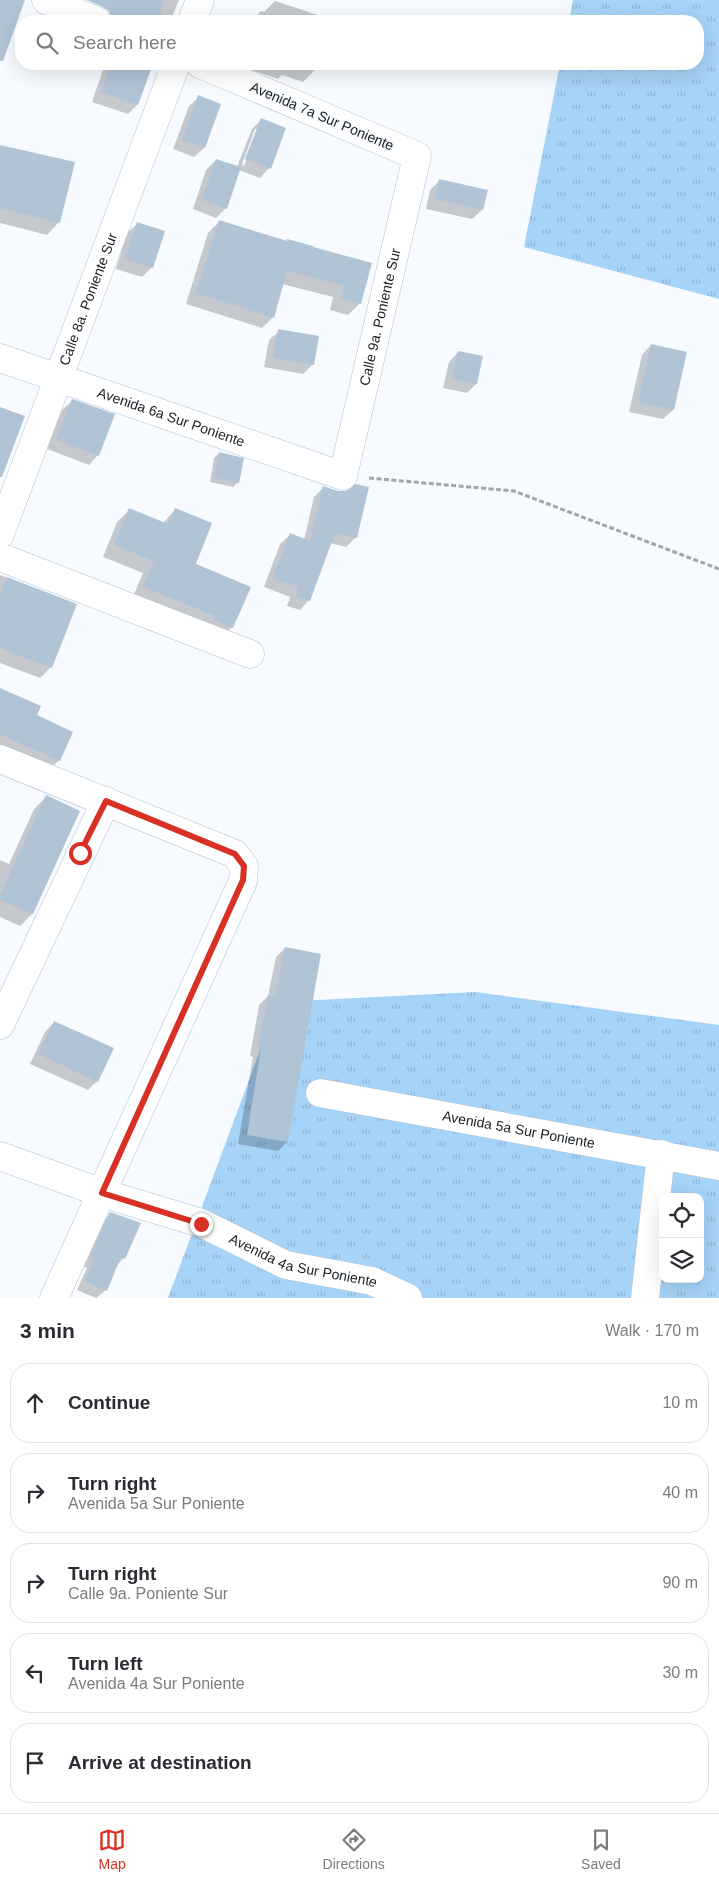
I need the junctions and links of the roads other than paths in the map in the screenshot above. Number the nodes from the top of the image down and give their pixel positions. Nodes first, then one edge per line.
1 (46, 0) edge
2 (200, 0) edge
3 (82, 15) edge
4 (194, 15) edge
5 (174, 70) edge
6 (214, 70) edge
7 (417, 156) joint
8 (0, 358) edge
9 (59, 377) junction
10 (343, 476) joint
11 (0, 534) edge
12 (0, 557) edge
13 (250, 654) dead end
14 (0, 759) edge
15 (106, 801) junction
16 (0, 1025) edge
17 (320, 1093) dead end
18 (661, 1154) junction
19 (0, 1156) edge
20 (719, 1166) edge
21 (102, 1193) junction
22 (54, 1298) edge
23 (408, 1298) edge
24 (645, 1298) edge

1 - 3 street
2 - 4 street
5 - 9 street, Calle 8a. Poniente Sur
6 - 7 street, Avenida 7a Sur Poniente
7 - 10 street, Calle 9a. Poniente Sur
8 - 9 street, Avenida 6a Sur Poniente
9 - 10 street, Avenida 6a Sur Poniente
9 - 11 street, Calle 8a. Poniente Sur
12 - 13 street
14 - 15 street
15 - 16 street
15 - 21 street
17 - 18 street, Avenida 5a Sur Poniente
18 - 20 street, Avenida 5a Sur Poniente
18 - 24 street
19 - 21 street, Avenida 4a Sur Poniente
21 - 22 street
21 - 23 street, Avenida 4a Sur Poniente

